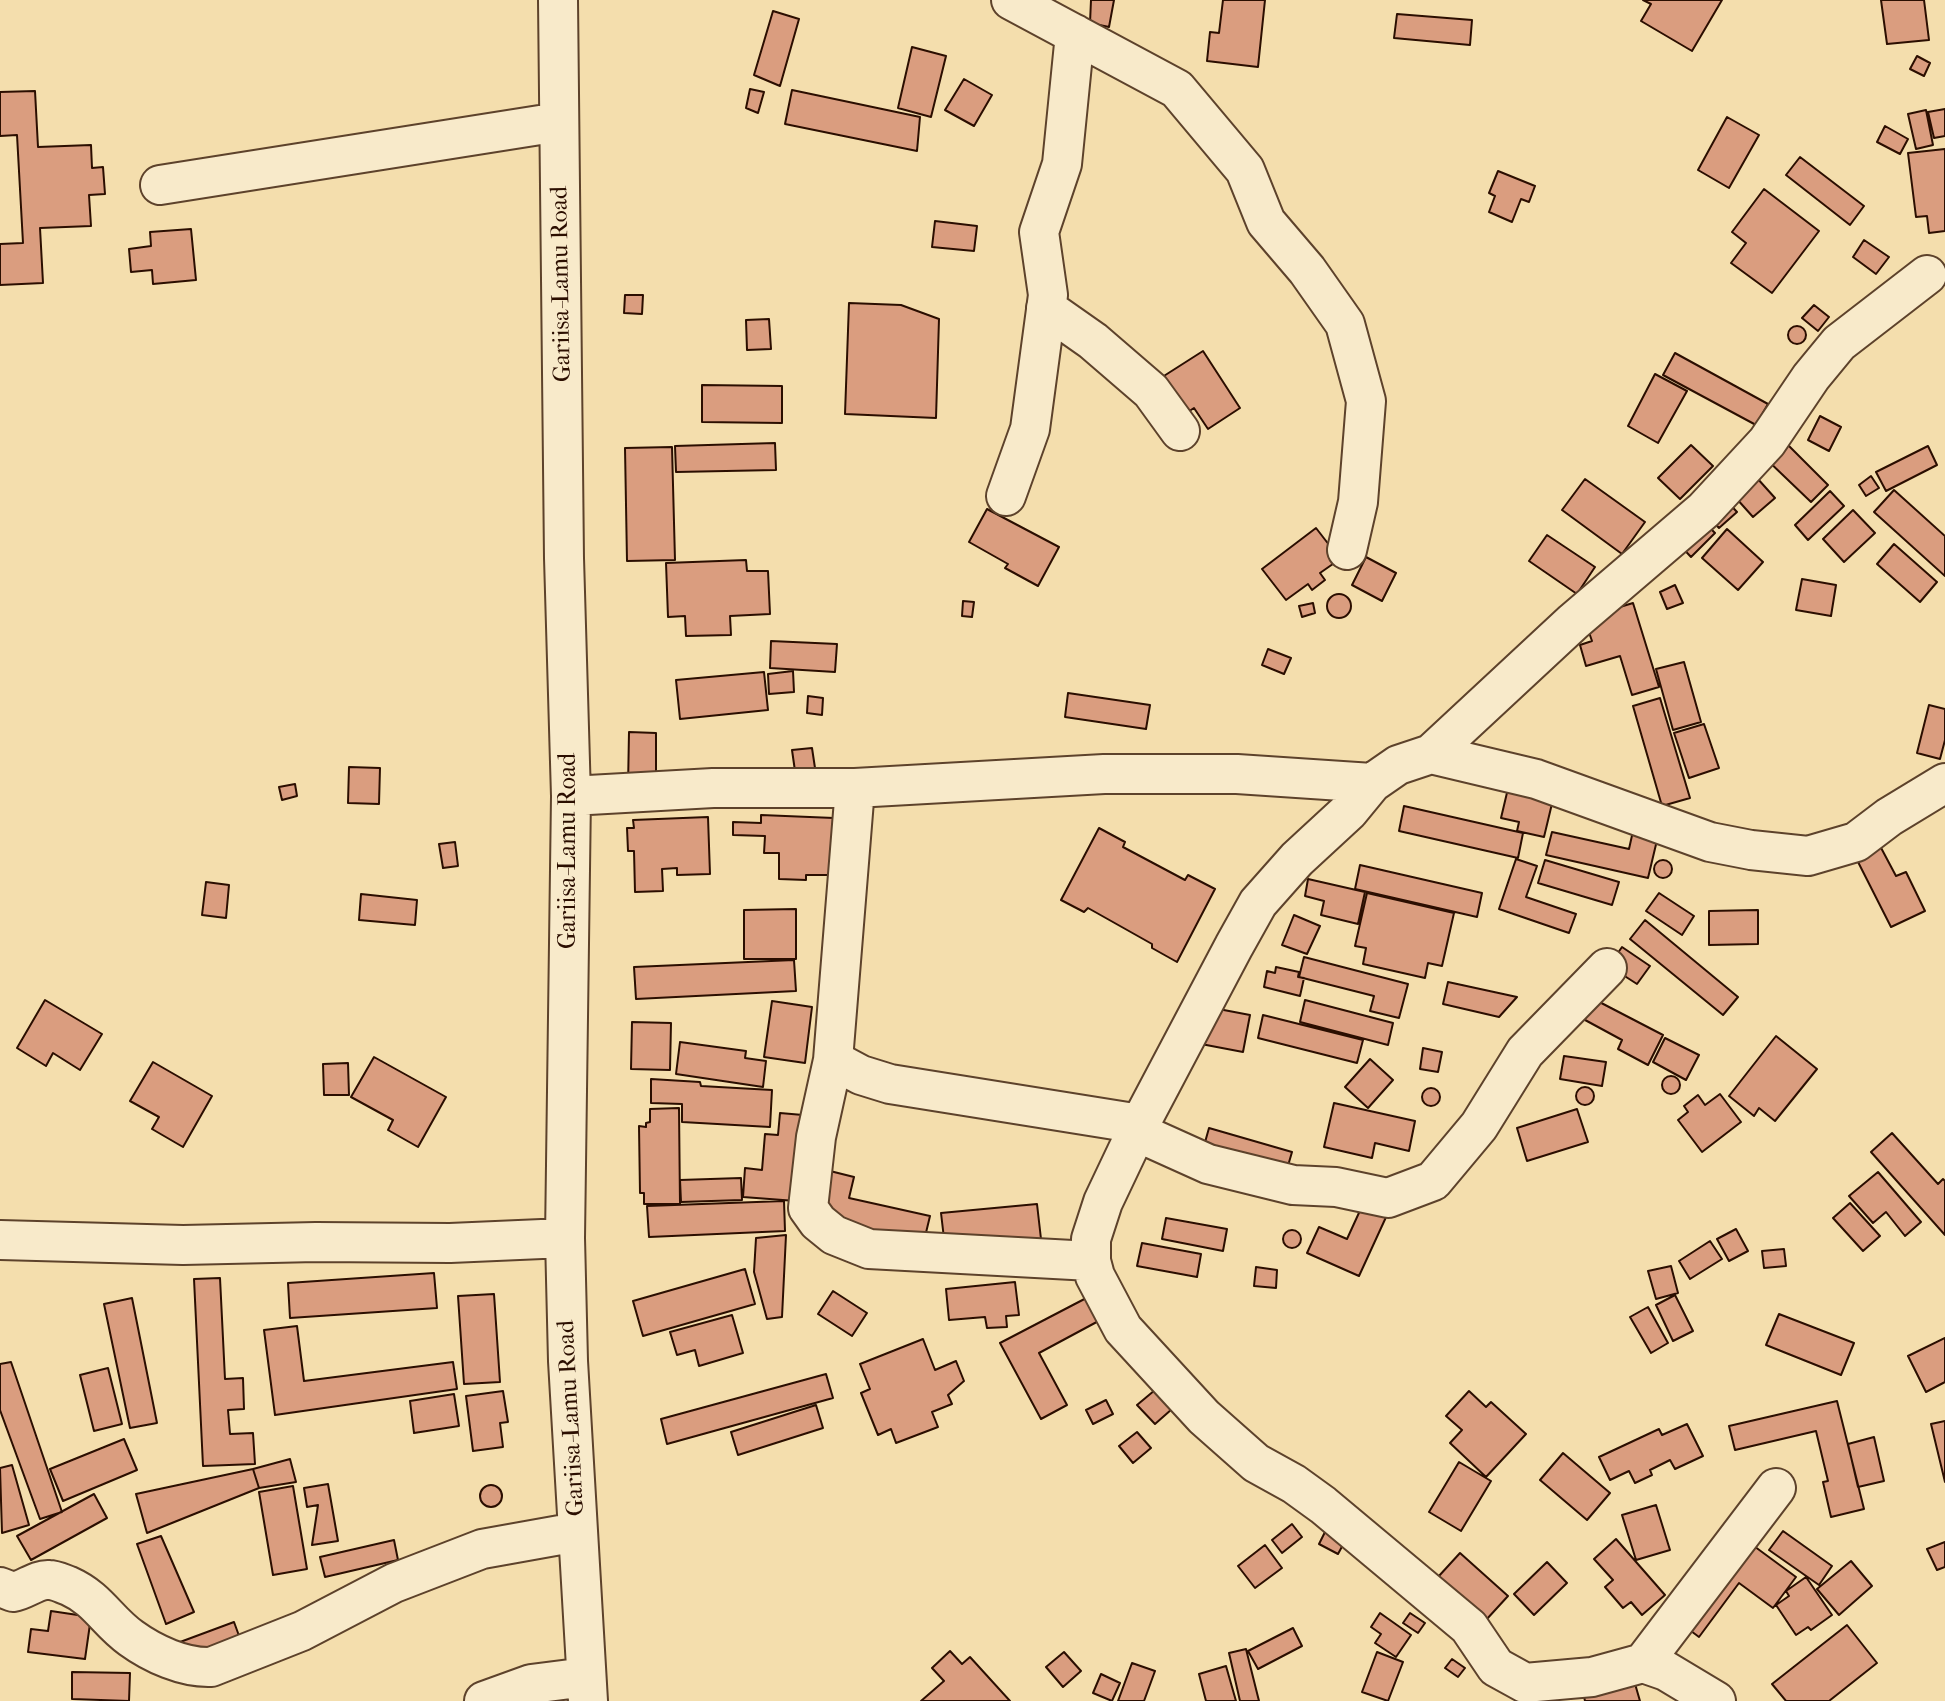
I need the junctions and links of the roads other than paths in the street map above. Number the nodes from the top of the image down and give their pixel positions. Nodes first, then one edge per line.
1 (558, 0) edge
2 (1012, 0) edge
3 (1075, 34) junction
4 (559, 122) junction
5 (160, 185) dead end
6 (1927, 275) dead end
7 (1046, 308) junction
8 (1180, 431) dead end
9 (1006, 496) dead end
10 (1348, 550) dead end
11 (1430, 754) junction
12 (1372, 783) junction
13 (1945, 783) edge
14 (855, 788) junction
15 (571, 796) junction
16 (1607, 968) dead end
17 (834, 1060) junction
18 (1138, 1128) junction
19 (565, 1238) junction
20 (0, 1240) edge
21 (1091, 1261) junction
22 (1776, 1488) dead end
23 (577, 1532) junction
24 (0, 1587) edge
25 (1643, 1663) junction
26 (587, 1689) edge
27 (1521, 1692) edge
28 (484, 1701) edge
29 (1716, 1701) edge

1 - 4 street, Gariisa-Lamu Road
2 - 3 street
3 - 7 street
3 - 10 street
4 - 5 street
4 - 15 street, Gariisa-Lamu Road
6 - 11 street
7 - 8 street
7 - 9 street
11 - 12 street
11 - 13 street
12 - 14 street
12 - 18 street
14 - 15 street
14 - 17 street
15 - 19 street, Gariisa-Lamu Road
16 - 18 street
17 - 18 street
17 - 21 street
18 - 21 street
19 - 20 street
19 - 23 street, Gariisa-Lamu Road
21 - 27 street
22 - 25 street
23 - 24 street
23 - 26 street, Gariisa-Lamu Road
25 - 27 street
25 - 29 street
26 - 28 street

